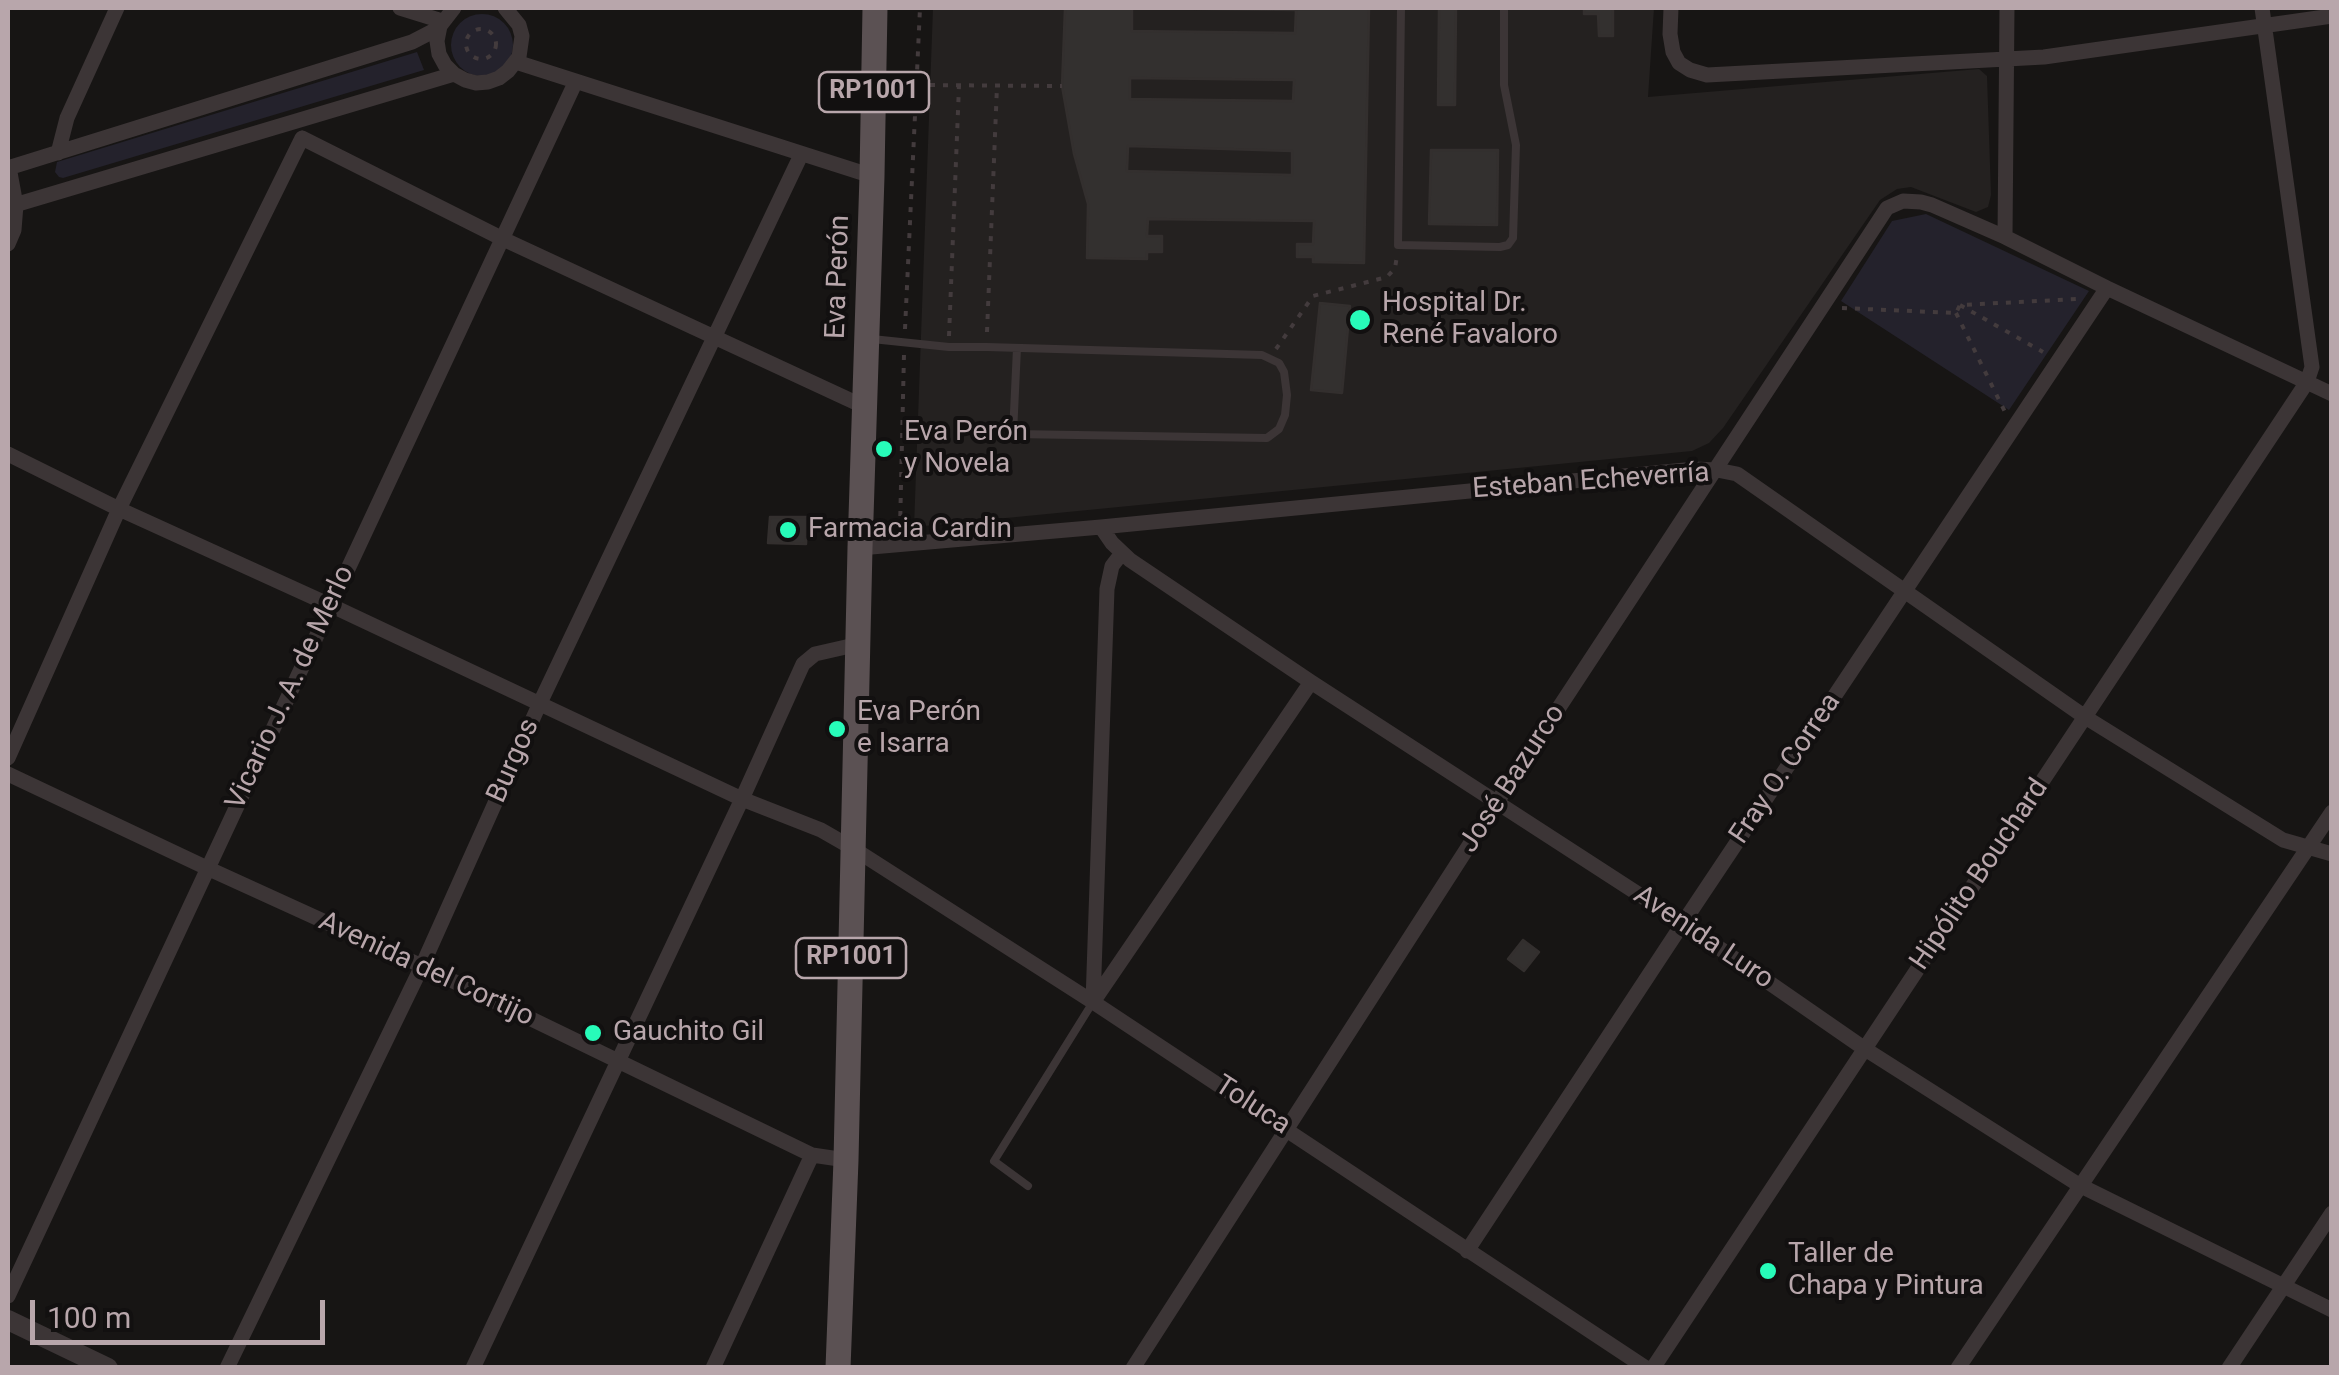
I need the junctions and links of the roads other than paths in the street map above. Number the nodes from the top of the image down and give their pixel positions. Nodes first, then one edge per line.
1 (118, 8) edge
2 (400, 8) edge
3 (454, 8) edge
4 (506, 8) edge
5 (875, 8) edge
6 (1401, 8) edge
7 (1504, 8) edge
8 (1672, 8) edge
9 (2007, 8) edge
10 (2262, 8) edge
11 (2332, 16) edge
12 (441, 25) junction
13 (2265, 26) junction
14 (2008, 59) junction
15 (516, 62) junction
16 (454, 74) junction
17 (576, 81) junction
18 (294, 122) junction
19 (302, 138) junction
20 (58, 153) junction
21 (801, 155) junction
22 (8, 167) edge
23 (872, 176) junction
24 (12, 206) edge
25 (2005, 237) junction
26 (503, 239) junction
27 (8, 244) edge
28 (2104, 293) junction
29 (714, 336) junction
30 (868, 339) junction
31 (1017, 348) junction
32 (2307, 382) junction
33 (2332, 394) edge
34 (865, 407) junction
35 (8, 454) edge
36 (1716, 470) junction
37 (119, 509) junction
38 (1101, 527) junction
39 (860, 548) junction
40 (1122, 553) junction
41 (1904, 592) junction
42 (330, 605) junction
43 (858, 644) junction
44 (1311, 682) junction
45 (539, 705) junction
46 (2085, 716) junction
47 (8, 758) edge
48 (8, 774) edge
49 (742, 799) junction
50 (1497, 802) junction
51 (2332, 812) edge
52 (2309, 848) junction
53 (854, 849) junction
54 (2332, 854) edge
55 (207, 868) junction
56 (1683, 923) junction
57 (422, 966) junction
58 (1093, 1002) junction
59 (1865, 1049) junction
60 (618, 1062) junction
61 (1286, 1128) junction
62 (812, 1155) junction
63 (846, 1160) junction
64 (2079, 1185) junction
65 (1028, 1186) dead end
66 (2332, 1213) edge
67 (1467, 1251) junction
68 (2283, 1287) junction
69 (8, 1296) edge
70 (2332, 1310) edge
71 (8, 1320) edge
72 (840, 1367) edge
73 (108, 1368) edge
74 (227, 1368) edge
75 (474, 1368) edge
76 (713, 1368) edge
77 (1133, 1368) edge
78 (1650, 1368) edge
79 (1958, 1368) edge
80 (2229, 1368) edge

1 - 20 street
2 - 12 street
3 - 12 street
4 - 15 street
5 - 23 main road, Eva Perón / RP1001
6 - 7 lane
8 - 14 street
9 - 14 street
10 - 13 street
11 - 13 street
12 - 16 street
12 - 20 street
13 - 14 street
13 - 32 street
14 - 25 street
15 - 16 street
15 - 17 street
16 - 18 street
17 - 21 street
17 - 26 street, Vicario J. A. de Merlo
18 - 19 street
18 - 24 street
19 - 26 street
19 - 37 street
20 - 22 street
21 - 23 street
21 - 29 street, Burgos
22 - 24 street
23 - 30 main road, Eva Perón / RP1001
24 - 27 street
25 - 28 street
25 - 36 street, José Bazurco
26 - 29 street
26 - 42 street, Vicario J. A. de Merlo
28 - 32 street
28 - 41 street, Fray O. Correa
29 - 34 street
29 - 45 street, Burgos
30 - 31 lane
30 - 34 main road, Eva Perón / RP1001
31 - 31 lane
32 - 33 street
32 - 46 street, Hipólito Bouchard
34 - 39 main road, Eva Perón / RP1001
35 - 37 street, Toluca
36 - 38 street, Esteban Echeverría
36 - 41 street, Esteban Echeverría
36 - 50 street, José Bazurco
37 - 42 street, Toluca
37 - 47 street
38 - 39 street, Esteban Echeverría
38 - 40 street, Avenida Luro
39 - 43 main road, RP1001
40 - 44 street, Avenida Luro
40 - 58 street
41 - 46 street, Esteban Echeverría
41 - 56 street, Fray O. Correa
42 - 45 street, Toluca
42 - 55 street, Vicario J. A. de Merlo
43 - 49 street
43 - 53 main road, RP1001
44 - 50 street, Avenida Luro
44 - 58 street
45 - 49 street, Toluca
45 - 57 street, Burgos
46 - 52 street, Esteban Echeverría
46 - 59 street, Hipólito Bouchard
48 - 55 street, Avenida del Cortijo
49 - 53 street, Toluca
49 - 60 street
50 - 56 street, Avenida Luro
50 - 61 street, José Bazurco
51 - 52 street
52 - 54 street, Esteban Echeverría
52 - 64 street
53 - 58 street, Toluca
53 - 63 main road, RP1001
55 - 57 street, Avenida del Cortijo
55 - 69 street, Vicario J. A. de Merlo
56 - 59 street, Avenida Luro
56 - 67 street, Fray O. Correa
57 - 60 street, Avenida del Cortijo
57 - 74 street, Burgos
58 - 61 street, Toluca
58 - 65 lane
59 - 64 street, Avenida Luro
59 - 78 street, Hipólito Bouchard
60 - 62 street, Avenida del Cortijo
60 - 75 street
61 - 67 street, Toluca
61 - 77 street, José Bazurco
62 - 63 street, Avenida del Cortijo
62 - 76 street
63 - 72 main road, RP1001
64 - 68 street, Avenida Luro
64 - 79 street
66 - 68 street
67 - 78 street, Toluca
68 - 70 street, Avenida Luro
68 - 80 street
71 - 73 street

